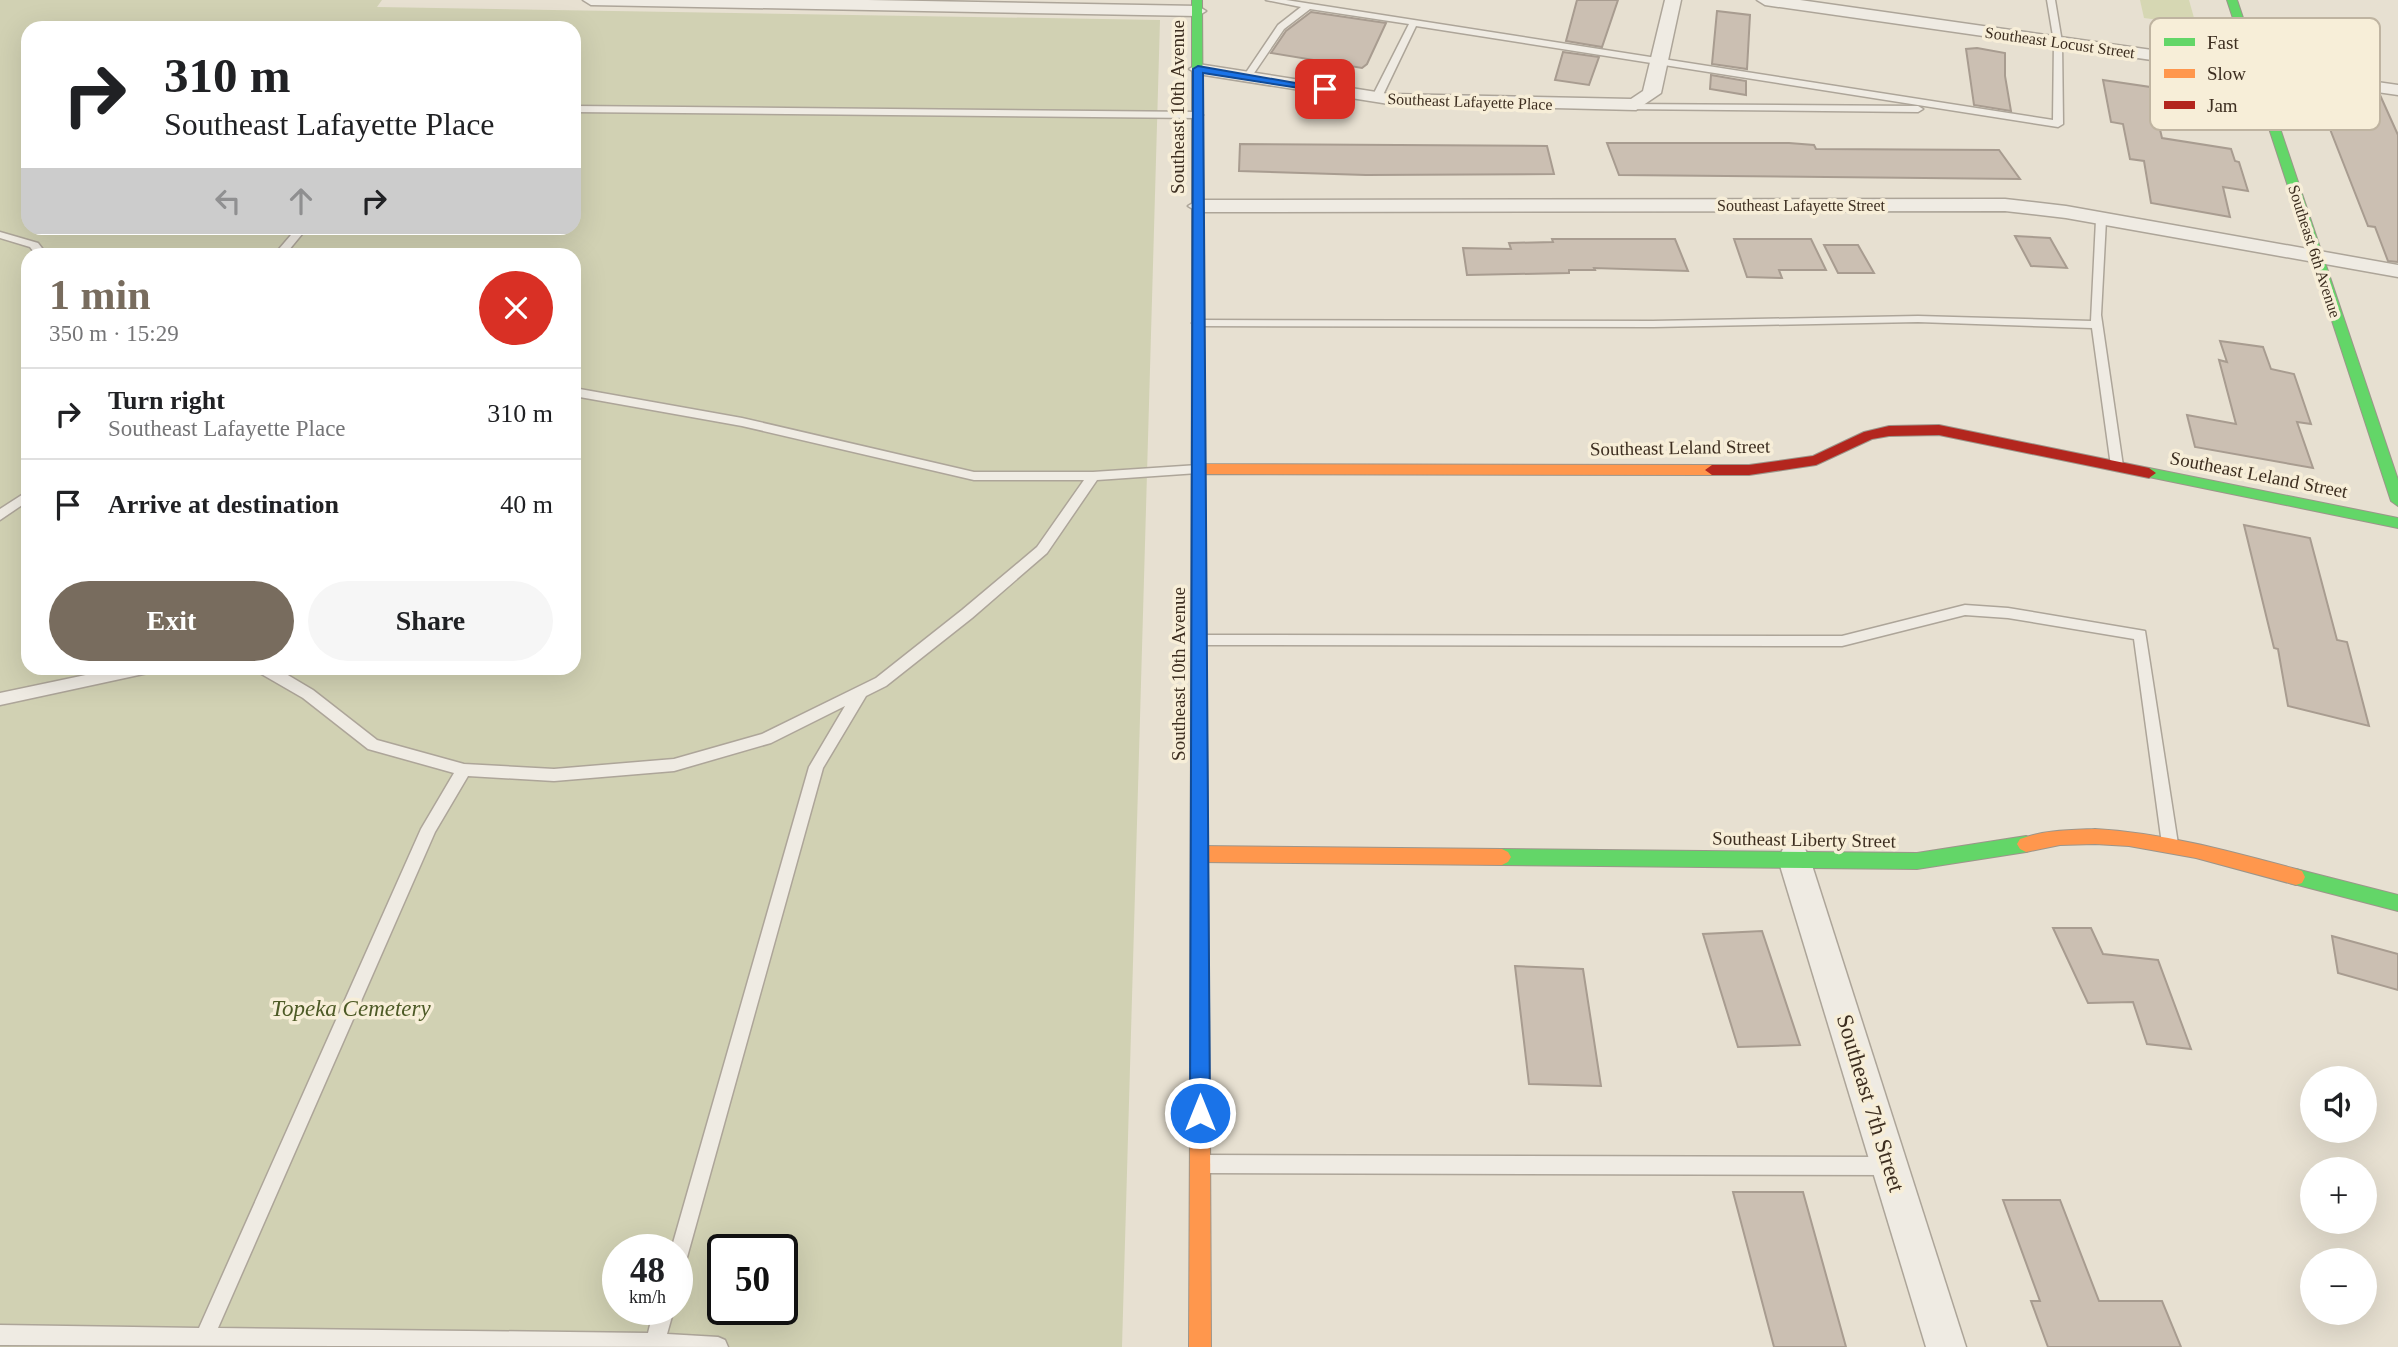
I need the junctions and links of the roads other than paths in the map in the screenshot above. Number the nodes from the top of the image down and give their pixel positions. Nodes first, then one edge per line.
1 (591, 0) edge
2 (1270, 0) edge
3 (1673, 0) edge
4 (1765, 0) edge
5 (2051, 0) edge
6 (2232, 0) edge
7 (1036, 4) edge
8 (1198, 5) edge
9 (1308, 6) junction
10 (2238, 18) edge
11 (1414, 23) junction
12 (2058, 42) junction
13 (2150, 55) edge
14 (1660, 61) junction
15 (1198, 69) junction
16 (1247, 76) junction
17 (2380, 87) edge
18 (2398, 90) edge
19 (1377, 97) junction
20 (1618, 106) junction
21 (581, 108) edge
22 (1969, 109) junction
23 (1198, 115) junction
24 (2275, 130) edge
25 (1198, 206) junction
26 (2101, 220) junction
27 (0, 235) edge
28 (36, 248) edge
29 (2318, 258) junction
30 (2398, 271) edge
31 (1198, 323) junction
32 (2097, 326) junction
33 (581, 393) edge
34 (2118, 466) junction
35 (1198, 469) junction
36 (1093, 476) junction
37 (21, 500) edge
38 (2398, 501) edge
39 (0, 515) edge
40 (2398, 523) edge
41 (1200, 640) junction
42 (115, 675) edge
43 (275, 675) edge
44 (862, 691) junction
45 (0, 699) edge
46 (464, 770) junction
47 (2171, 844) junction
48 (1200, 854) junction
49 (1794, 859) junction
50 (2398, 903) edge
51 (1200, 1164) junction
52 (1890, 1166) junction
53 (685, 1234) edge
54 (660, 1325) edge
55 (0, 1335) edge
56 (204, 1338) junction
57 (654, 1345) edge
58 (718, 1347) edge
59 (1200, 1347) edge
60 (1946, 1347) edge

1 - 7 street
2 - 9 lane
3 - 14 street
4 - 12 street, Southeast Locust Street
5 - 12 lane
6 - 10 main road, Southeast 6th Avenue
7 - 8 street
8 - 15 main road, Southeast 10th Avenue
9 - 11 lane
9 - 16 lane
11 - 14 lane
11 - 19 lane
12 - 13 street, Southeast Locust Street
12 - 22 lane
14 - 20 street
14 - 22 lane
15 - 16 street, Southeast Lafayette Place
15 - 23 main road, Southeast 10th Avenue
16 - 19 street, Southeast Lafayette Place
17 - 18 street, Southeast Locust Street
19 - 20 street, Southeast Lafayette Place
20 - 22 lane
21 - 23 lane
23 - 25 main road, Southeast 10th Avenue
24 - 29 main road, Southeast 6th Avenue
25 - 26 street, Southeast Lafayette Street
25 - 31 main road, Southeast 10th Avenue
26 - 29 street, Southeast Lafayette Street
26 - 32 lane
27 - 28 lane
29 - 30 street, Southeast Lafayette Street
29 - 38 main road, Southeast 6th Avenue
31 - 32 lane
31 - 35 main road, Southeast 10th Avenue
32 - 34 lane
33 - 36 lane
34 - 35 main road, Southeast Leland Street
34 - 40 main road, Southeast Leland Street
35 - 36 lane
35 - 41 main road, Southeast 10th Avenue
36 - 44 lane
37 - 39 lane
41 - 47 lane
41 - 48 main road, Southeast 10th Avenue
42 - 45 lane
43 - 46 lane
44 - 46 lane
44 - 53 lane
46 - 56 lane
47 - 49 main road, Southeast Liberty Street
47 - 50 main road, Southeast Liberty Street
48 - 49 main road, Southeast Liberty Street
48 - 51 main road, Southeast 10th Avenue
49 - 52 street, Southeast 7th Street
51 - 52 lane
51 - 59 main road, Southeast 10th Avenue
52 - 60 street, Southeast 7th Street
54 - 57 lane
55 - 56 lane
56 - 57 lane
57 - 58 lane

